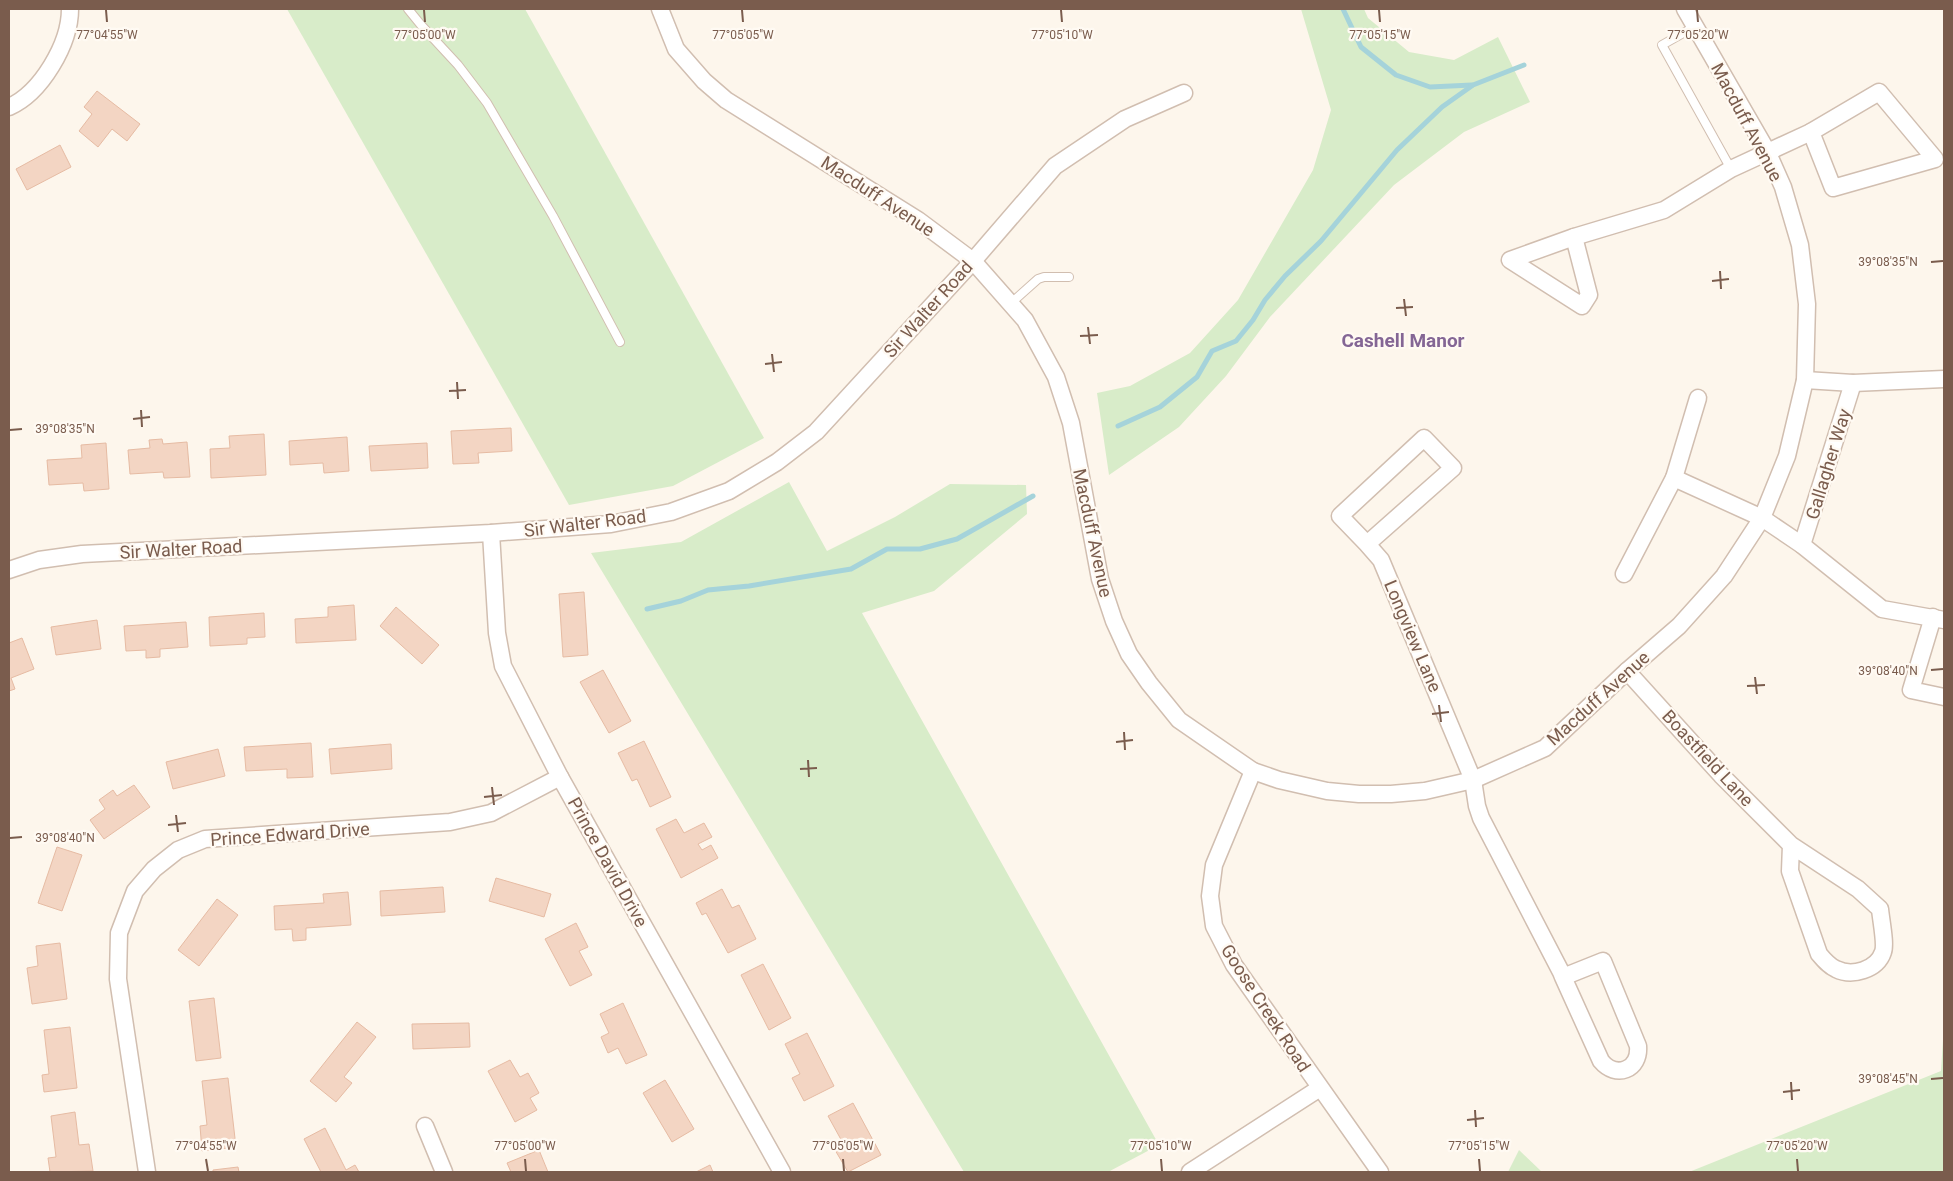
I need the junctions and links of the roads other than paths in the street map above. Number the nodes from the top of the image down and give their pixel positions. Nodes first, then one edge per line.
1 (70, 9) edge
2 (408, 9) edge
3 (660, 9) edge
4 (1685, 9) edge
5 (1694, 26) junction
6 (1184, 93) dead end
7 (9, 106) edge
8 (1811, 132) junction
9 (1767, 152) junction
10 (1731, 169) junction
11 (1574, 237) junction
12 (973, 261) junction
13 (1068, 277) dead end
14 (1010, 304) junction
15 (620, 342) dead end
16 (1944, 379) edge
17 (1805, 380) junction
18 (1853, 382) junction
19 (1698, 398) dead end
20 (1674, 478) junction
21 (1762, 518) junction
22 (491, 533) junction
23 (1366, 544) junction
24 (1802, 545) junction
25 (9, 570) edge
26 (1624, 574) dead end
27 (1939, 618) edge
28 (1627, 671) junction
29 (1944, 697) edge
30 (1253, 771) junction
31 (560, 778) junction
32 (1473, 780) junction
33 (1791, 844) junction
34 (1563, 978) junction
35 (1320, 1088) junction
36 (425, 1126) dead end
37 (147, 1172) edge
38 (444, 1172) edge
39 (782, 1172) edge
40 (1190, 1172) edge
41 (1380, 1172) edge

1 - 7 street
2 - 15 lane
3 - 12 street, Macduff Avenue
4 - 5 street, Macduff Avenue
5 - 9 street, Macduff Avenue
5 - 10 lane
6 - 12 street, Sir Walter Road
8 - 8 street
8 - 9 street
9 - 10 street
9 - 17 street, Macduff Avenue
10 - 11 street
11 - 11 street
12 - 14 street, Macduff Avenue
12 - 22 street, Sir Walter Road
13 - 14 lane
14 - 30 street, Macduff Avenue
16 - 18 street, Gallagher Way
17 - 18 street, Gallagher Way
17 - 21 street, Macduff Avenue
18 - 24 street, Gallagher Way
19 - 20 street
20 - 21 street, Gallagher Way
20 - 26 street
21 - 24 street, Gallagher Way
21 - 28 street, Macduff Avenue
22 - 25 street, Sir Walter Road
22 - 31 street, Prince David Drive
23 - 23 street, Longview Lane
23 - 32 street, Longview Lane
24 - 27 street, Gallagher Way
27 - 29 street, Gallagher Way
28 - 32 street, Macduff Avenue
28 - 33 street, Boastfield Lane
30 - 32 street, Macduff Avenue
30 - 35 street, Goose Creek Road
31 - 37 street, Prince Edward Drive
31 - 39 street, Prince David Drive
32 - 34 street, Longview Lane
33 - 33 street, Boastfield Lane
34 - 34 street, Longview Lane
35 - 40 street
35 - 41 street, Goose Creek Road
36 - 38 street

